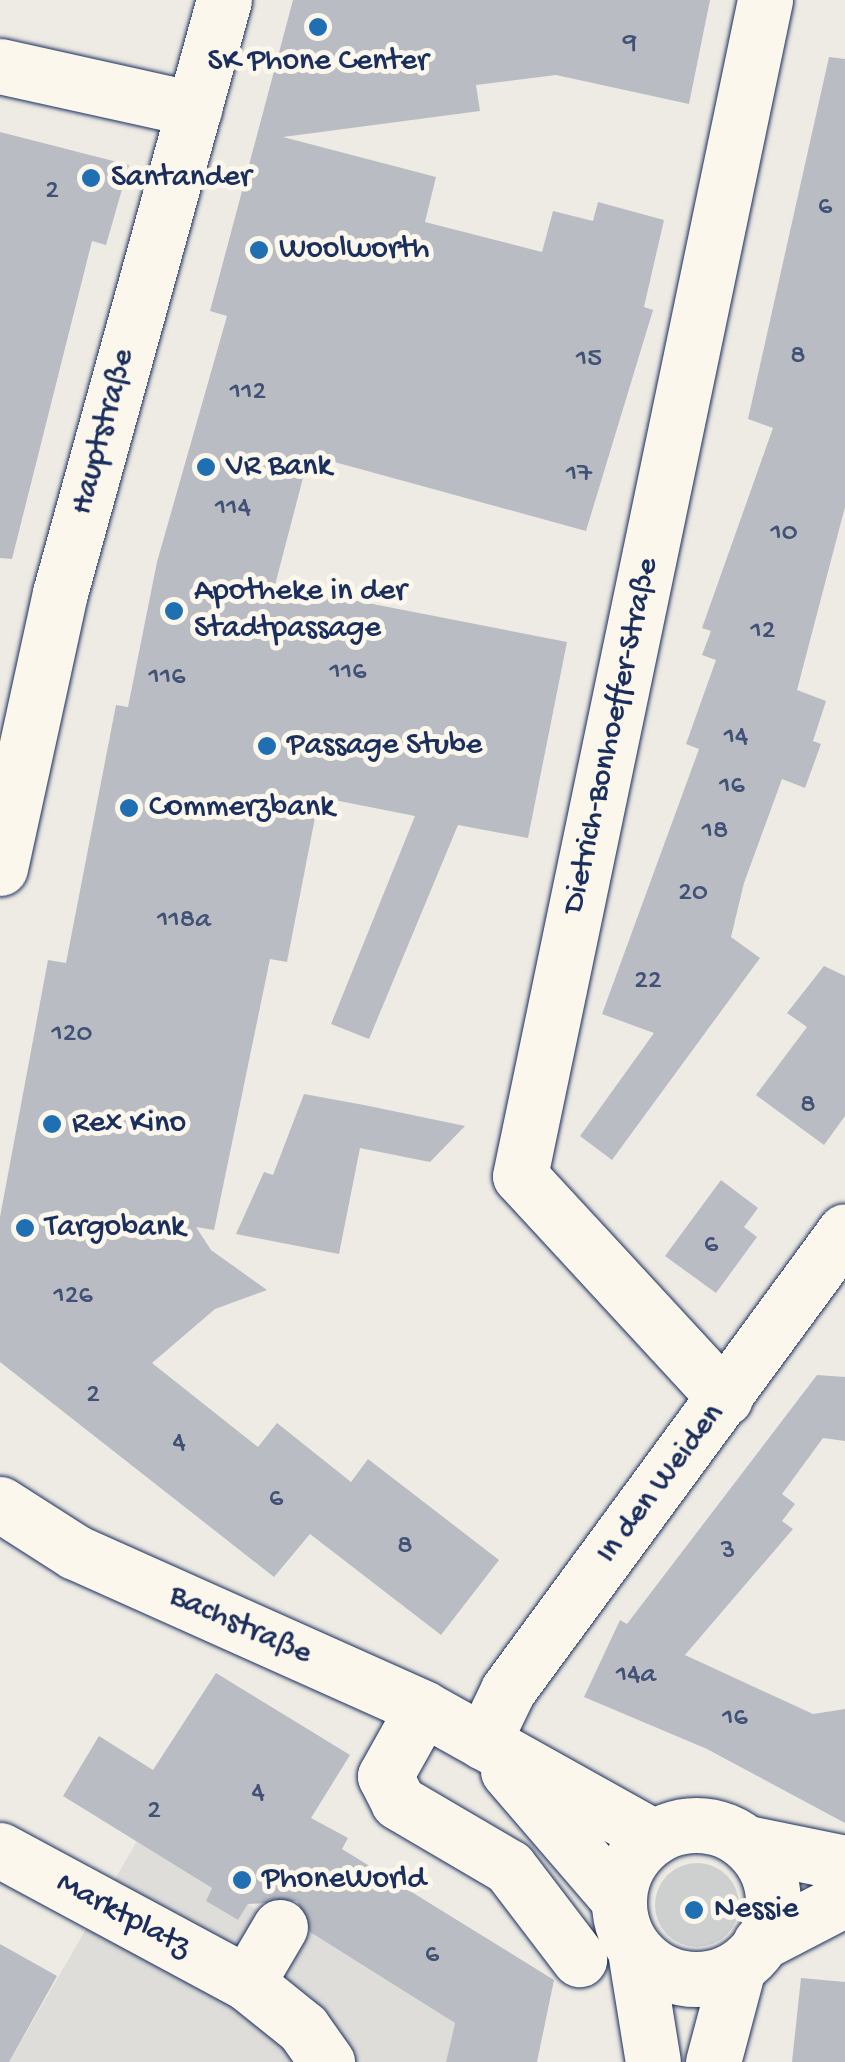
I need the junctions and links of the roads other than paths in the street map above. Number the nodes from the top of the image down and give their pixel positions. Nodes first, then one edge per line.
1 (224, 0) edge
2 (765, 0) edge
3 (0, 66) edge
4 (194, 109) junction
5 (0, 868) edge
6 (838, 1253) edge
7 (725, 1398) junction
8 (0, 1504) edge
9 (422, 1708) junction
10 (484, 1742) junction
11 (654, 1837) junction
12 (747, 1843) junction
13 (0, 1850) edge
14 (845, 1863) edge
15 (618, 1899) junction
16 (845, 1899) edge
17 (280, 1927) dead end
18 (635, 1951) junction
19 (749, 1956) junction
20 (579, 1959) dead end
21 (247, 1983) junction
22 (326, 2062) edge
23 (654, 2062) edge
24 (713, 2062) edge

1 - 4 street, Hauptstraße
2 - 7 street, Dietrich-Bonhoeffer-Straße
3 - 4 street
4 - 5 street, Hauptstraße
6 - 7 street, In den Weiden
7 - 10 street, In den Weiden
8 - 9 street, Bachstraße
9 - 10 street, Bachstraße
9 - 20 street
10 - 11 street, Bachstraße
10 - 15 street, Bachstraße
11 - 12 street
11 - 15 street
12 - 14 street
12 - 19 street
13 - 21 street, Marktplatz
15 - 18 street
16 - 19 street
17 - 21 street
18 - 19 street
18 - 23 street
19 - 24 street
21 - 22 street, Marktplatz

